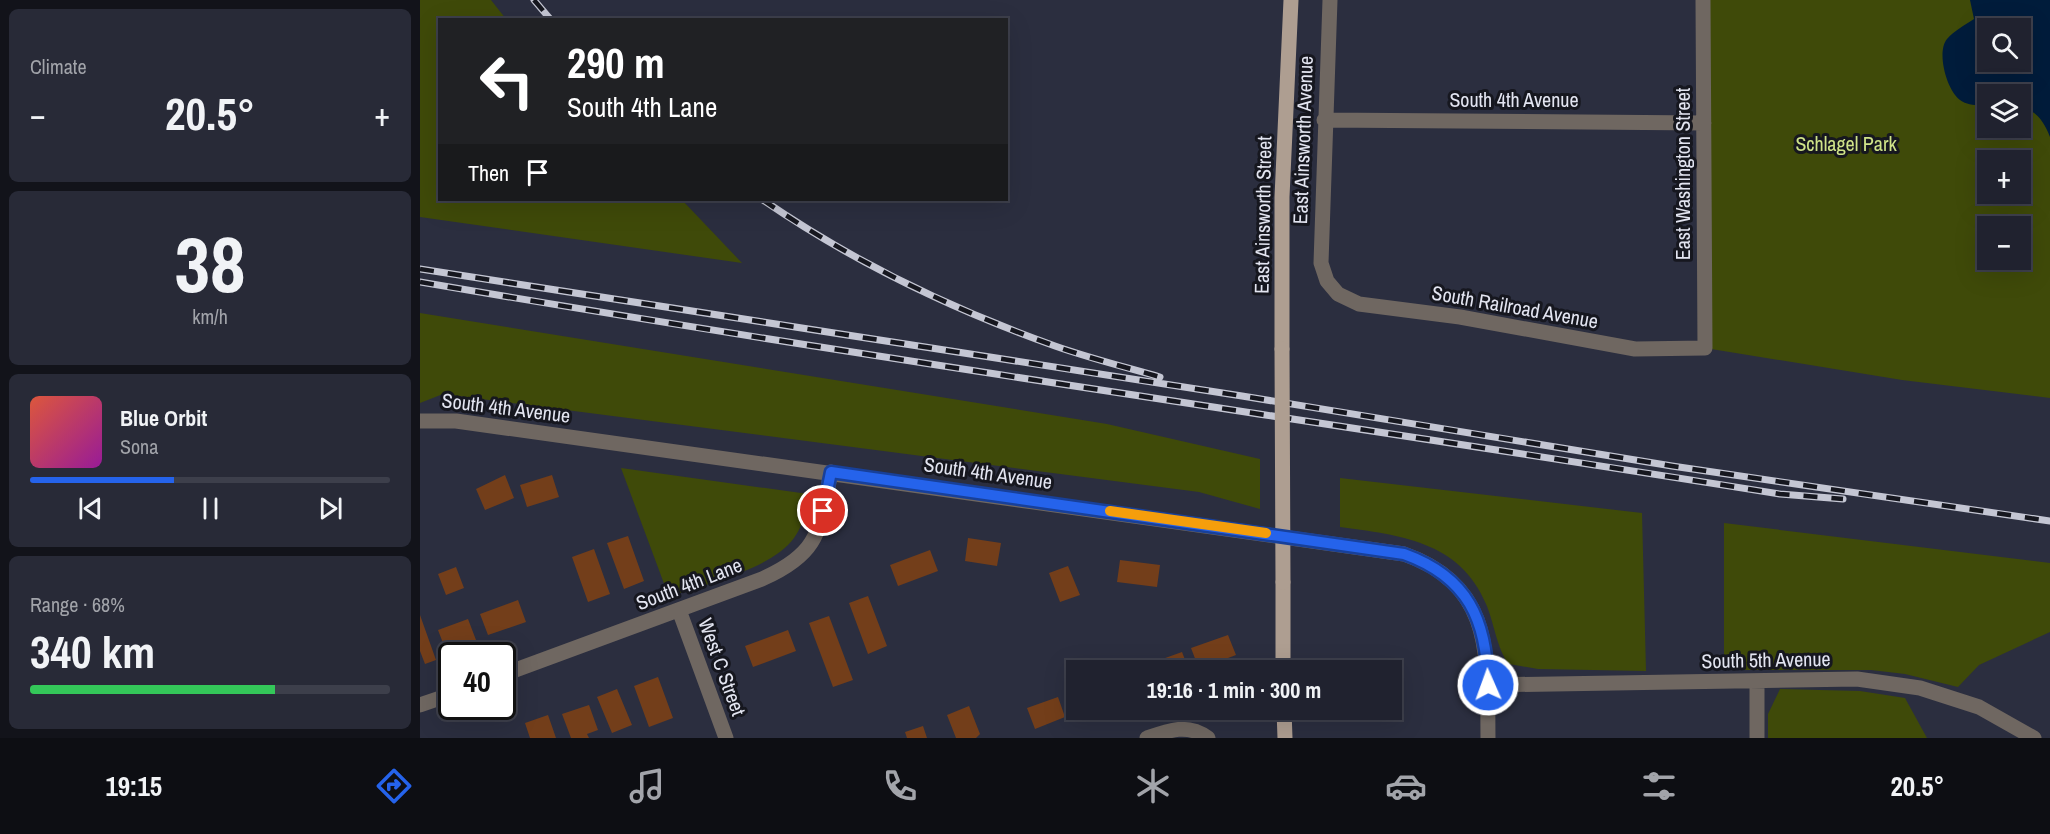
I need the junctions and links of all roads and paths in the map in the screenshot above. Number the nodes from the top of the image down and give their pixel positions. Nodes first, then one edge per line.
1 (1292, 0) edge
2 (1329, 0) edge
3 (1703, 0) edge
4 (1324, 120) junction
5 (1704, 123) junction
6 (1327, 281) joint
7 (1705, 348) joint
8 (420, 421) edge
9 (831, 472) junction
10 (679, 610) junction
11 (1283, 660) edge
12 (516, 670) edge
13 (1757, 681) junction
14 (1488, 685) junction
15 (438, 699) edge
16 (420, 705) edge
17 (1284, 720) edge
18 (1203, 734) edge
19 (726, 738) edge
20 (1147, 738) edge
21 (1285, 738) edge
22 (1488, 738) edge
23 (1757, 738) edge
24 (2034, 738) edge

1 - 11 main road, East Ainsworth Street, bridge
2 - 4 street, East Ainsworth Avenue
3 - 5 street, East Washington Street
4 - 5 street, South 4th Avenue
4 - 6 street, East Ainsworth Avenue
5 - 7 street, East Washington Street
6 - 7 street, South Railroad Avenue
8 - 9 street, South 4th Avenue
9 - 10 street, South 4th Lane
9 - 14 street, South 4th Avenue
10 - 12 street, South 4th Lane
10 - 19 street, West C Street
13 - 14 street, South 5th Avenue
13 - 23 street
13 - 24 street, South 5th Avenue
14 - 22 street, South 4th Avenue
15 - 16 street
17 - 21 main road
18 - 20 street

